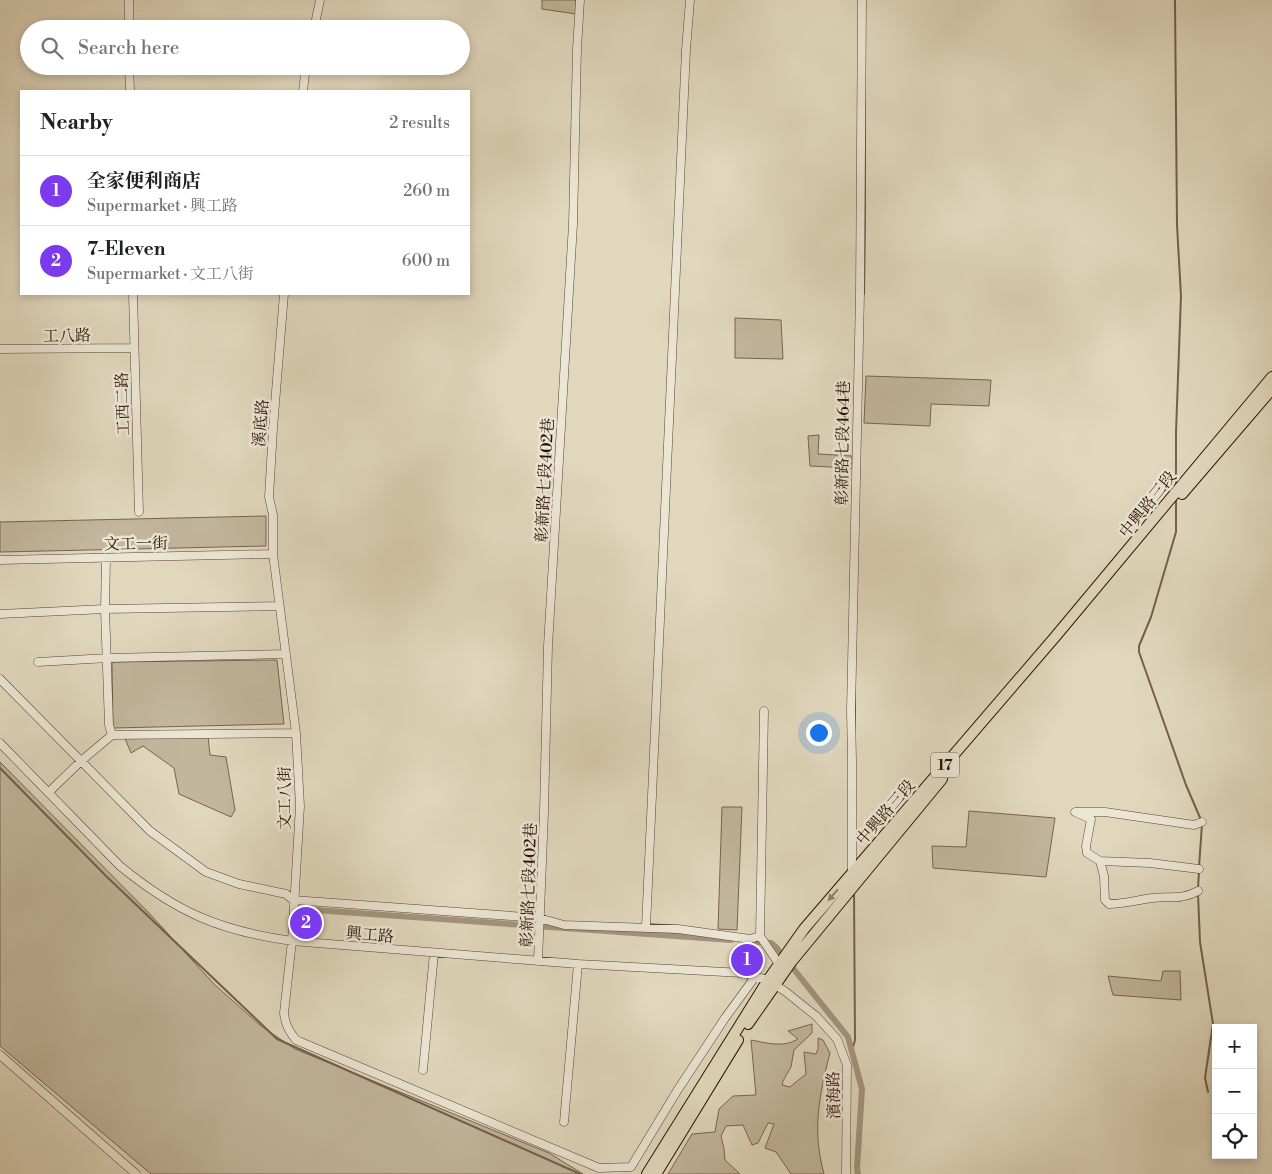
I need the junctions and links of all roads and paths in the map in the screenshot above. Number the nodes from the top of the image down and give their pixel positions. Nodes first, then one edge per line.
1 (128, 0) edge
2 (320, 0) edge
3 (580, 0) edge
4 (690, 0) edge
5 (862, 0) edge
6 (129, 20) edge
7 (316, 20) edge
8 (129, 75) edge
9 (305, 75) edge
10 (130, 90) edge
11 (303, 90) edge
12 (133, 295) edge
13 (284, 295) edge
14 (134, 348) junction
15 (0, 349) edge
16 (1272, 377) edge
17 (1272, 389) edge
18 (140, 512) dead end
19 (273, 554) junction
20 (106, 558) junction
21 (0, 560) edge
22 (278, 606) junction
23 (105, 609) junction
24 (0, 614) edge
25 (286, 654) junction
26 (108, 658) junction
27 (38, 662) dead end
28 (0, 679) edge
29 (764, 711) dead end
30 (296, 734) junction
31 (112, 735) junction
32 (0, 743) edge
33 (81, 761) junction
34 (49, 792) junction
35 (1202, 822) dead end
36 (1100, 861) junction
37 (1199, 869) dead end
38 (852, 872) junction
39 (852, 887) junction
40 (1198, 891) dead end
41 (293, 900) junction
42 (539, 918) junction
43 (646, 927) junction
44 (761, 938) junction
45 (292, 941) junction
46 (434, 953) junction
47 (538, 961) junction
48 (578, 964) junction
49 (779, 965) junction
50 (755, 977) junction
51 (772, 983) junction
52 (0, 1055) edge
53 (423, 1070) dead end
54 (564, 1122) dead end
55 (136, 1174) edge
56 (647, 1174) edge
57 (656, 1174) edge
58 (846, 1174) edge

1 - 6 street
2 - 7 street
3 - 42 street, 彰新路七段402巷
4 - 43 street
5 - 38 street, 彰新路七段464巷
8 - 10 street
9 - 11 street
12 - 14 street, 工西二路
13 - 19 street, 溪底路
14 - 15 street, 工八路
14 - 18 street, 工西二路
16 - 38 main road, 中興路三段 / 17
17 - 39 main road, 中興路三段 / 17
19 - 20 street, 文工一街
19 - 22 street, 文工八街
20 - 21 street, 文工一街
20 - 23 street
22 - 23 street
22 - 25 street, 文工八街
23 - 24 street
23 - 26 street
25 - 26 street
25 - 30 street, 文工八街
26 - 27 street
26 - 31 street
28 - 33 street
29 - 44 street
30 - 31 street
30 - 41 street, 文工八街
31 - 33 street
32 - 34 street, 興工路
33 - 34 street
33 - 41 street
34 - 45 street, 興工路
35 - 36 street
36 - 37 street
36 - 40 street
38 - 39 street, 彰新路七段464巷
38 -> 49 main road, 中興路三段 / 17
39 - 49 main road, 中興路三段 / 17
41 - 42 street
41 - 45 street, 文工八街
42 - 43 street
42 - 47 street, 彰新路七段402巷
43 - 44 street
44 - 49 street
45 - 46 street, 興工路
45 - 50 street, 文工八街
46 - 47 street, 興工路
46 - 53 street
47 - 48 street, 興工路
48 - 50 street, 興工路
48 - 54 street
49 - 51 main road, 中興路三段 / 17
50 - 51 street, 興工路
51 - 56 main road, 中興路三段 / 17
51 - 57 main road, 中興路三段 / 17
51 - 58 street, 濱海路
52 - 55 street

